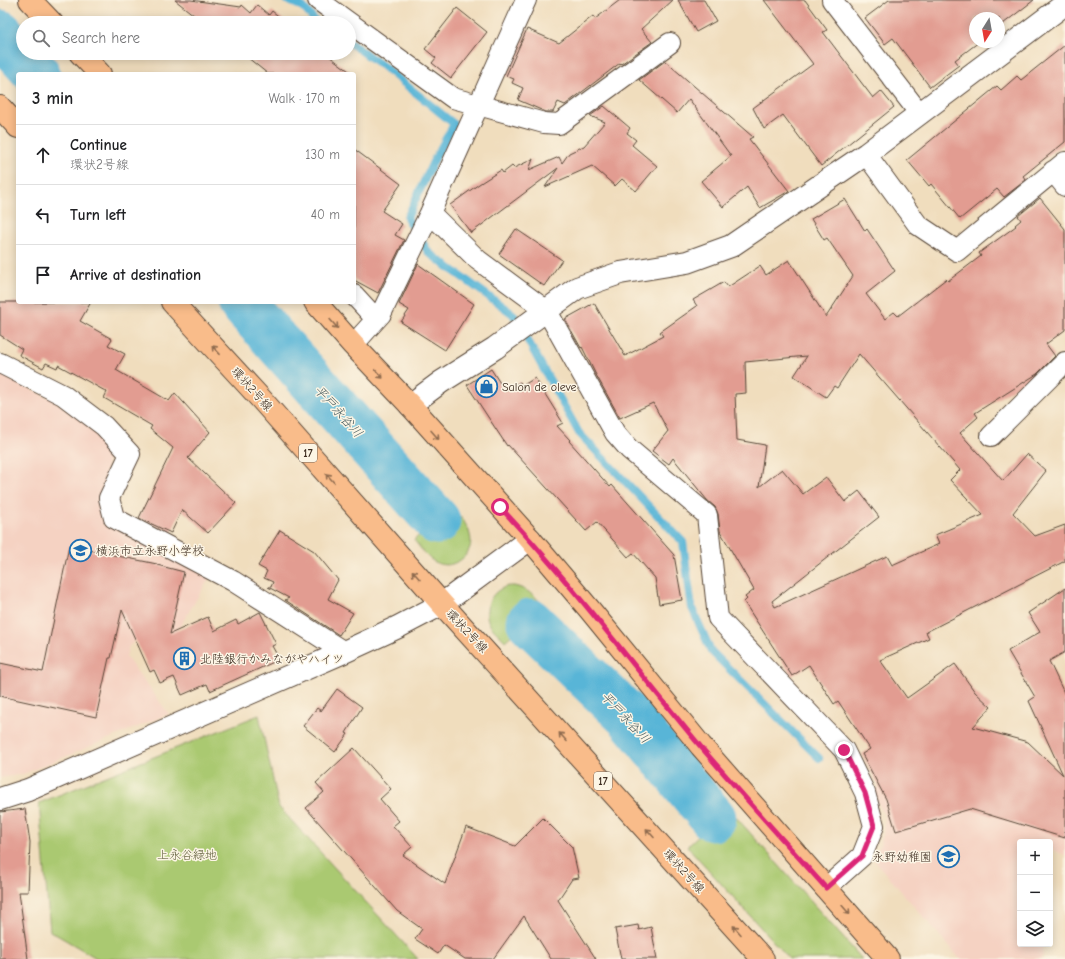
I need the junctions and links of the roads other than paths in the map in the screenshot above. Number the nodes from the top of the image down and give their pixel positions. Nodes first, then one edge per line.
1 (318, 0) edge
2 (526, 0) edge
3 (836, 1) edge
4 (1065, 4) edge
5 (340, 16) edge
6 (356, 28) edge
7 (670, 43) dead end
8 (87, 60) edge
9 (99, 72) edge
10 (478, 106) junction
11 (0, 107) edge
12 (920, 114) junction
13 (16, 125) edge
14 (866, 154) junction
15 (1061, 173) edge
16 (426, 221) junction
17 (356, 297) edge
18 (174, 304) edge
19 (317, 304) edge
20 (544, 313) junction
21 (376, 319) junction
22 (353, 345) junction
23 (1065, 362) edge
24 (0, 363) edge
25 (410, 405) junction
26 (991, 436) dead end
27 (530, 539) junction
28 (442, 604) junction
29 (344, 652) junction
30 (0, 799) edge
31 (826, 888) junction
32 (763, 959) edge
33 (888, 959) edge

1 - 5 street
2 - 10 street
3 - 12 street
4 - 12 street
6 - 10 street
7 - 10 street
8 - 9 main road
10 - 16 street
11 - 13 main road
12 - 14 street
14 - 15 street
14 - 20 street
16 - 20 street
16 - 21 street
17 - 21 street
28 -> 18 main road, 環状2号線 / 17
19 -> 22 main road
20 - 25 street
20 - 31 street
21 - 22 street
22 -> 25 main road
23 - 26 street
24 - 29 street
25 -> 27 main road
27 - 28 street
27 - 31 main road
28 - 29 street
32 -> 28 main road, 環状2号線 / 17
29 - 30 street
31 -> 33 main road

